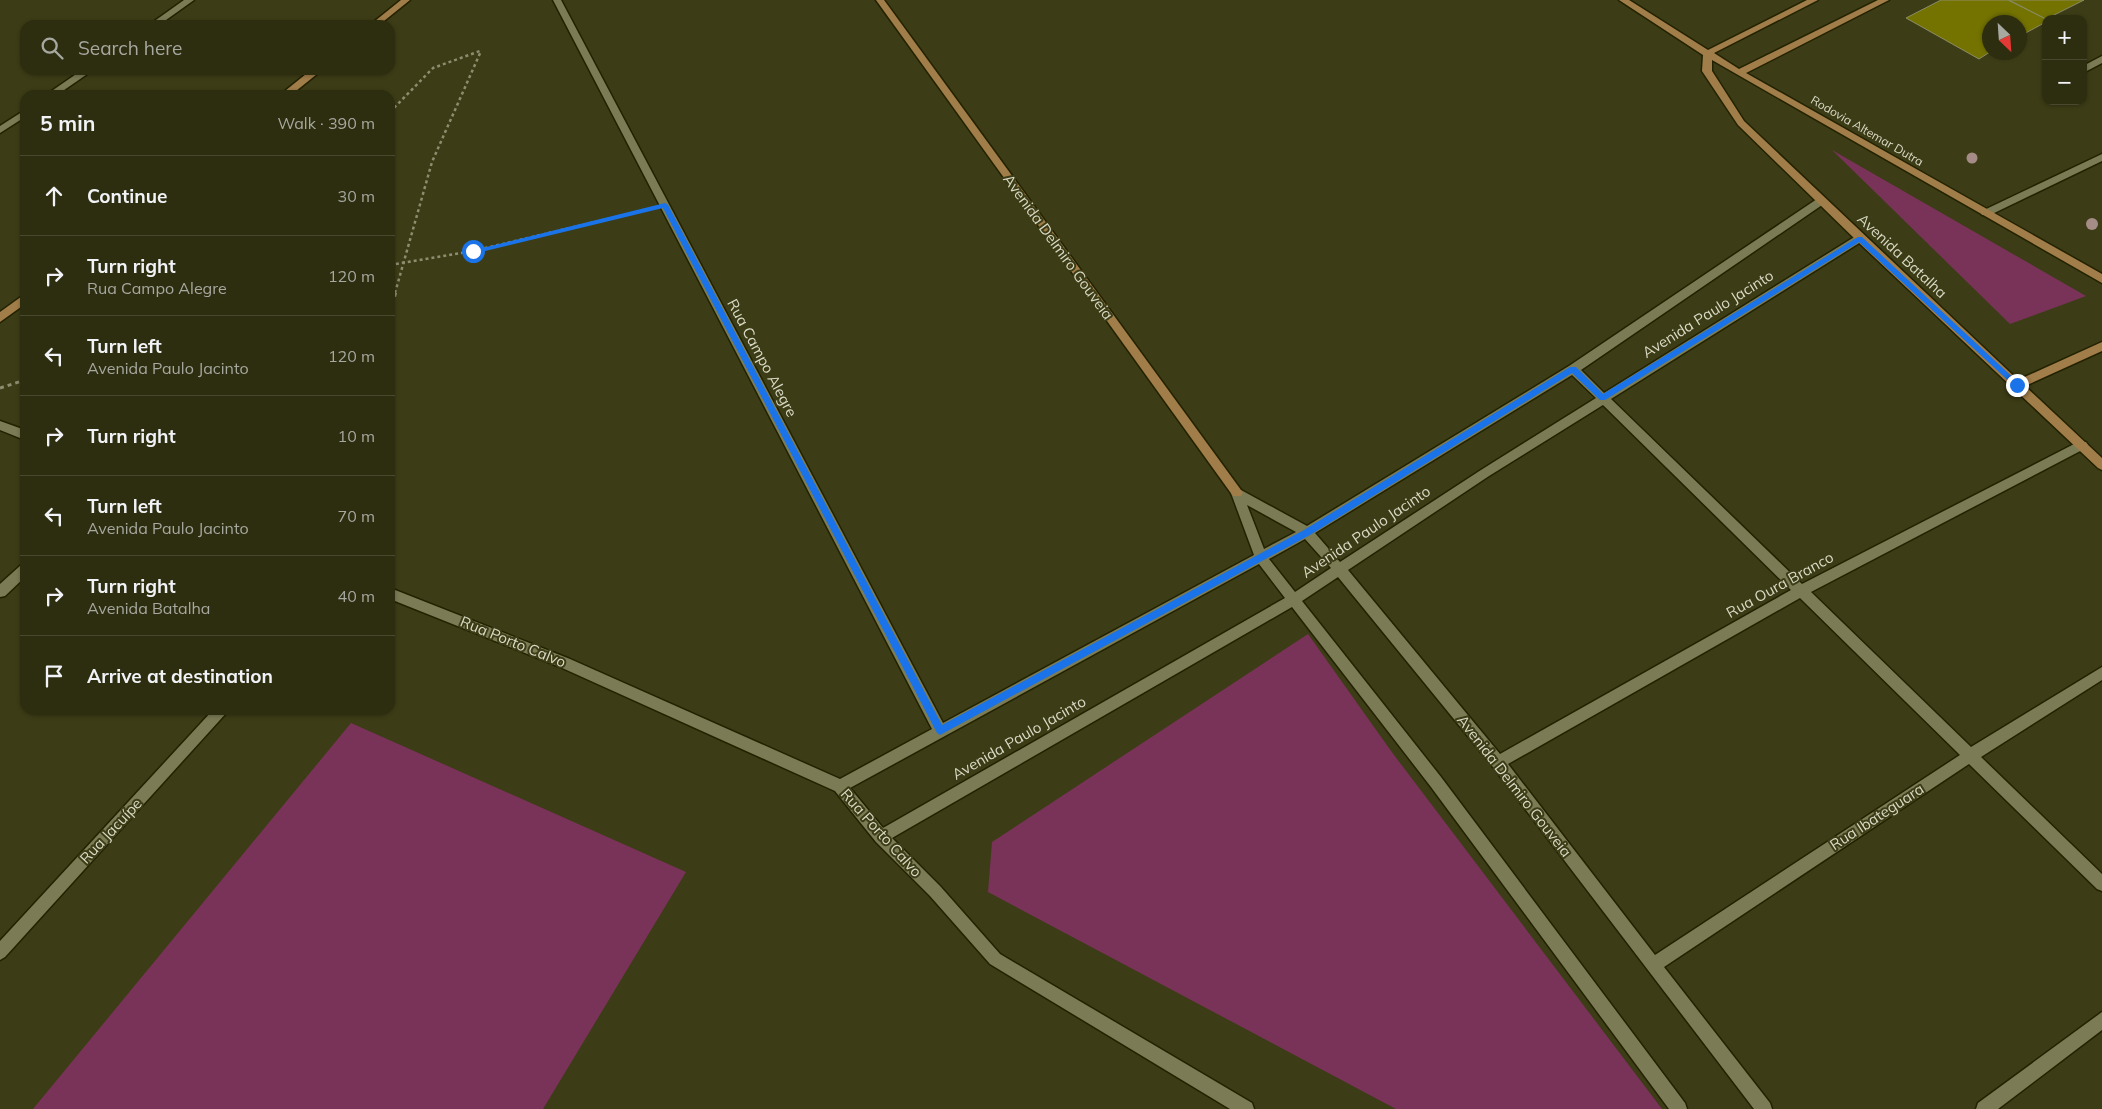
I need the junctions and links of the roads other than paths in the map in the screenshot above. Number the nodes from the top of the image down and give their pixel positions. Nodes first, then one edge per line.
1 (190, 0) edge
2 (406, 0) edge
3 (557, 0) edge
4 (880, 0) edge
5 (1623, 0) edge
6 (1814, 0) edge
7 (1885, 0) edge
8 (160, 20) edge
9 (380, 20) edge
10 (1708, 53) junction
11 (2102, 59) edge
12 (2087, 68) edge
13 (1739, 73) junction
14 (81, 75) edge
15 (311, 75) edge
16 (58, 90) edge
17 (291, 90) edge
18 (20, 116) edge
19 (0, 130) edge
20 (2102, 157) edge
21 (1821, 201) junction
22 (1986, 213) junction
23 (1860, 238) junction
24 (2102, 279) edge
25 (20, 302) edge
26 (0, 318) edge
27 (2102, 346) edge
28 (1573, 369) junction
29 (2017, 385) junction
30 (1603, 398) junction
31 (0, 425) edge
32 (20, 432) edge
33 (2082, 445) junction
34 (2102, 465) edge
35 (1237, 493) junction
36 (1307, 532) junction
37 (1261, 558) junction
38 (1339, 569) junction
39 (20, 574) edge
40 (1801, 591) junction
41 (0, 592) edge
42 (395, 594) edge
43 (1294, 599) junction
44 (2102, 673) edge
45 (217, 715) edge
46 (940, 730) junction
47 (1971, 755) junction
48 (1498, 762) junction
49 (840, 786) junction
50 (881, 837) junction
51 (2102, 884) edge
52 (0, 952) edge
53 (1653, 965) junction
54 (2102, 1020) edge
55 (1246, 1109) edge
56 (1679, 1109) edge
57 (1764, 1109) edge
58 (1984, 1109) edge

1 - 8 street
2 - 9 street
3 - 46 street, Rua Campo Alegre
4 - 35 street, Avenida Delmiro Gouveia
5 - 10 street, Rodovia Altemar Dutra
6 - 10 street
7 - 13 street
10 - 13 street, Rodovia Altemar Dutra
10 - 21 street, Avenida Batalha
11 - 12 street
13 - 22 street, Rodovia Altemar Dutra
14 - 16 street
15 - 17 street
18 - 19 street
20 - 22 street
21 - 23 street, Avenida Batalha
21 - 28 street, Avenida Paulo Jacinto
22 - 24 street, Rodovia Altemar Dutra
23 - 29 street, Avenida Batalha
23 - 30 street, Avenida Paulo Jacinto
25 - 26 street
27 - 29 street
28 - 30 street
28 - 36 street, Avenida Paulo Jacinto
29 - 33 street, Avenida Batalha
30 - 38 street, Avenida Paulo Jacinto
30 - 40 street
31 - 32 street
33 - 34 street, Avenida Batalha
33 - 40 street, Rua Oura Branco
35 - 36 street, Avenida Delmiro Gouveia
35 - 37 street, Avenida Delmiro Gouveia
36 - 37 street, Avenida Paulo Jacinto
36 - 38 street, Avenida Delmiro Gouveia
37 - 43 street, Avenida Delmiro Gouveia
37 - 46 street, Avenida Paulo Jacinto
38 - 43 street, Avenida Paulo Jacinto
38 - 48 street, Avenida Delmiro Gouveia
39 - 41 street
40 - 47 street
40 - 48 street, Rua Oura Branco
42 - 49 street, Rua Porto Calvo
43 - 50 street, Avenida Paulo Jacinto
43 - 56 street, Avenida Delmiro Gouveia
44 - 47 street, Rua Ibateguara
45 - 52 street, Rua Jacuípe
46 - 49 street, Avenida Paulo Jacinto
47 - 51 street
47 - 53 street, Rua Ibateguara
48 - 53 street, Avenida Delmiro Gouveia
49 - 50 street, Rua Porto Calvo
50 - 55 street, Rua Porto Calvo
53 - 57 street, Avenida Delmiro Gouveia
54 - 58 street

